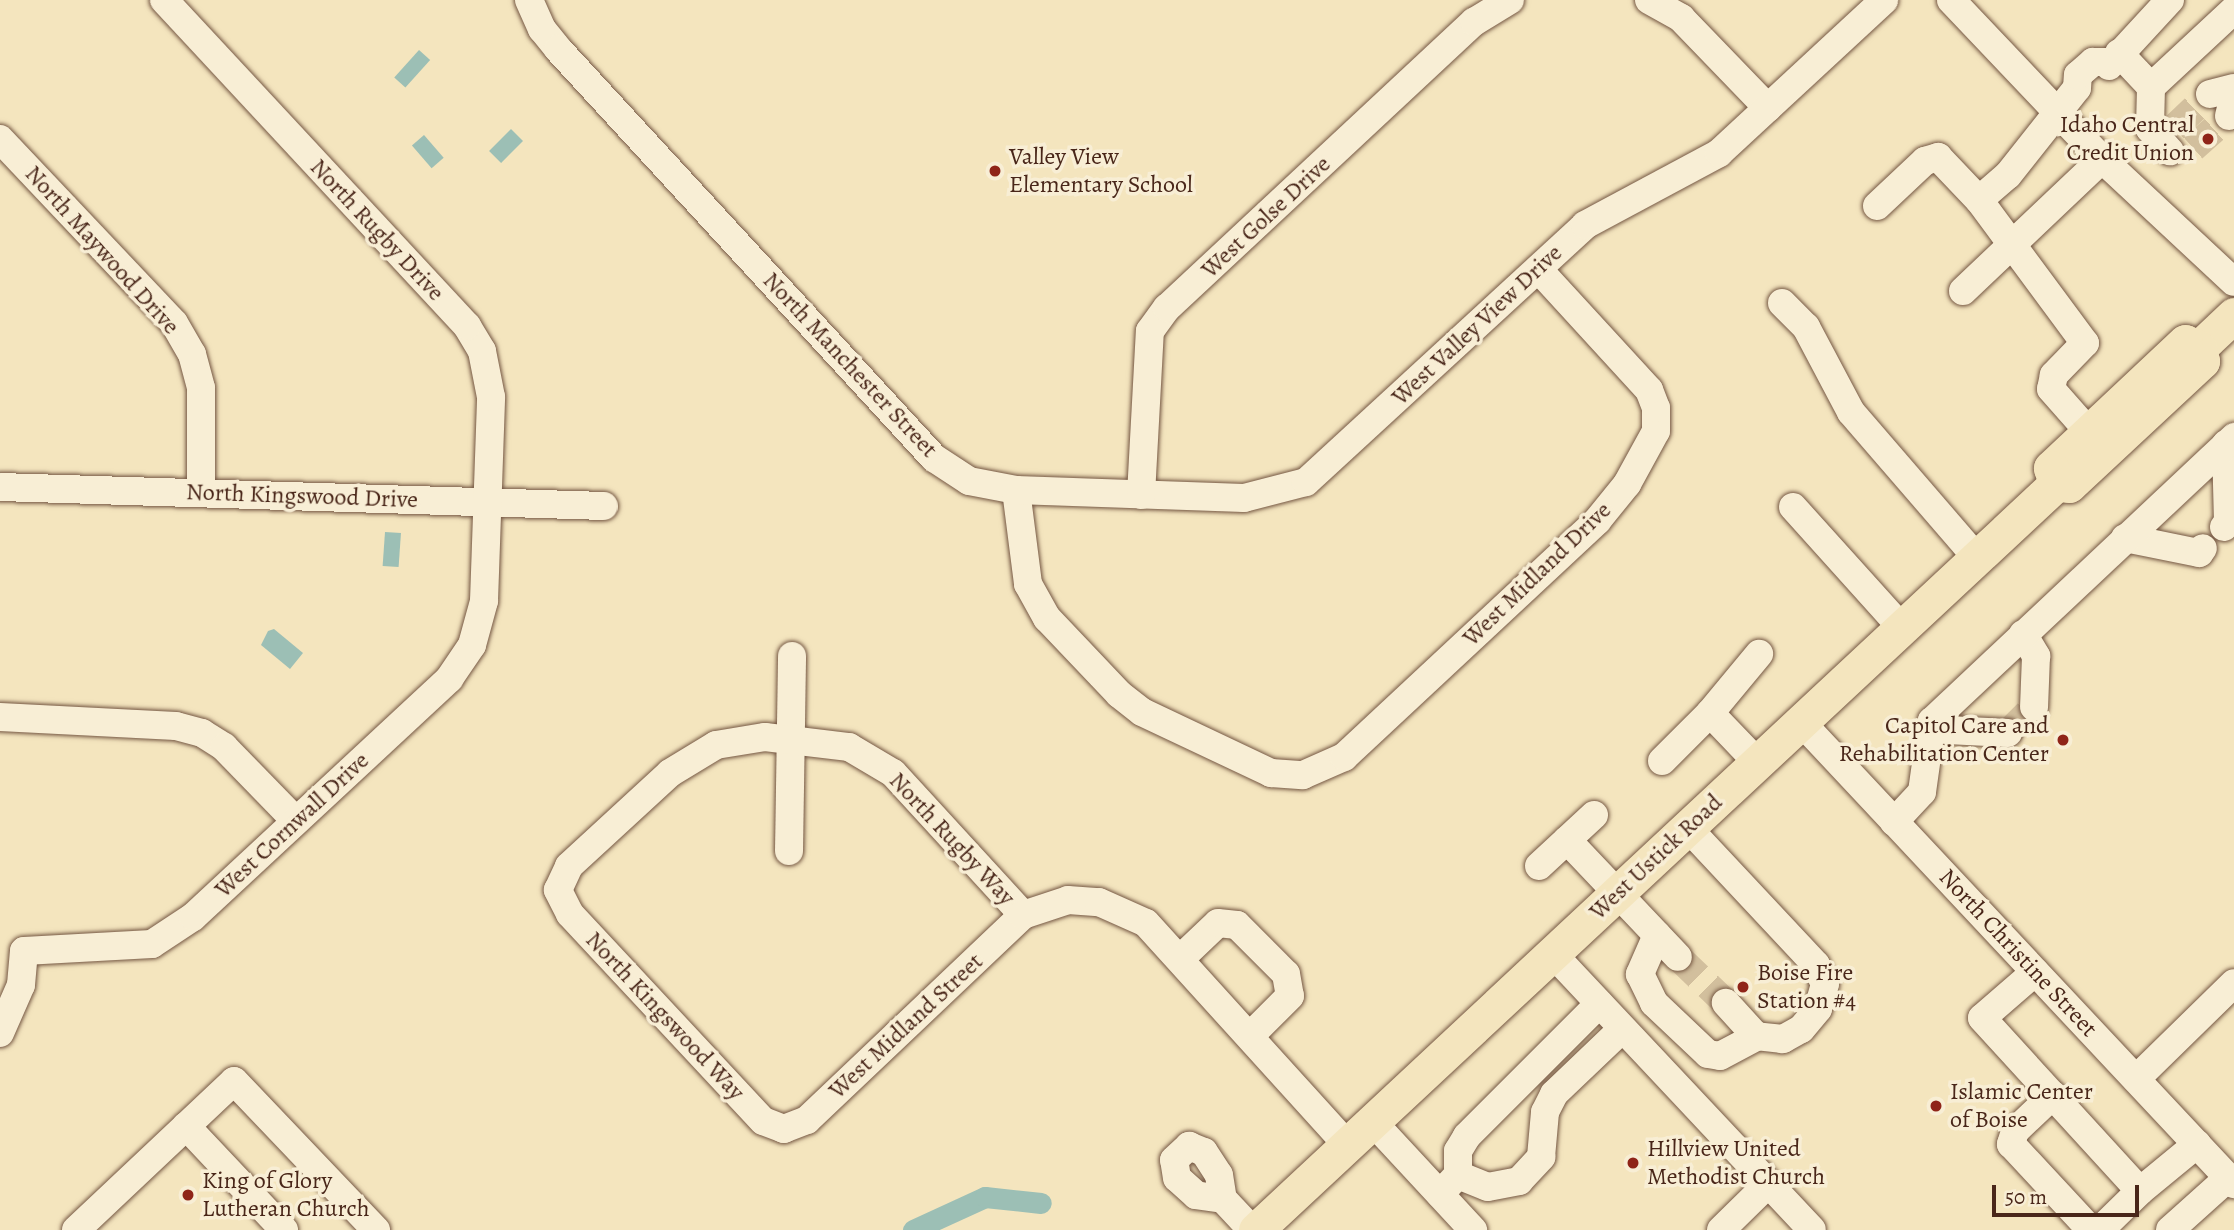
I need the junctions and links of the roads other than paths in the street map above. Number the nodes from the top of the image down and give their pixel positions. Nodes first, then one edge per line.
1 (164, 0) edge
2 (529, 0) edge
3 (1510, 0) edge
4 (1649, 0) edge
5 (1884, 0) edge
6 (1951, 0) edge
7 (2170, 0) edge
8 (2234, 10) edge
9 (2114, 58) junction
10 (2151, 87) junction
11 (1769, 108) junction
12 (2056, 111) junction
13 (0, 139) edge
14 (2180, 141) dead end
15 (2102, 159) junction
16 (1979, 200) junction
17 (1877, 206) dead end
18 (2015, 246) junction
19 (1538, 268) junction
20 (2234, 282) edge
21 (1963, 291) dead end
22 (1782, 303) dead end
23 (2234, 315) edge
24 (2199, 348) junction
25 (2089, 432) junction
26 (2230, 440) edge
27 (2056, 484) junction
28 (0, 487) edge
29 (1016, 490) junction
30 (201, 493) junction
31 (1141, 495) junction
32 (487, 502) junction
33 (604, 506) dead end
34 (1793, 507) dead end
35 (2224, 527) dead end
36 (2125, 538) junction
37 (2203, 548) dead end
38 (1977, 558) junction
39 (1902, 628) junction
40 (2023, 634) junction
41 (1759, 654) dead end
42 (792, 656) dead end
43 (2034, 707) tunnel mouth
44 (1710, 713) junction
45 (0, 717) edge
46 (1932, 721) junction
47 (1801, 723) junction
48 (2008, 733) dead end
49 (791, 738) junction
50 (1662, 761) dead end
51 (1757, 762) junction
52 (1594, 814) dead end
53 (296, 821) junction
54 (1894, 822) junction
55 (1688, 828) junction
56 (1567, 840) junction
57 (789, 851) dead end
58 (1539, 866) dead end
59 (558, 890) joint
60 (1617, 893) junction
61 (1023, 915) junction
62 (1657, 935) junction
63 (12, 950) edge
64 (1553, 954) junction
65 (1678, 957) tunnel mouth
66 (1180, 959) junction
67 (2035, 972) junction
68 (2234, 983) edge
69 (1726, 1003) tunnel mouth
70 (1599, 1004) junction
71 (1622, 1029) junction
72 (0, 1033) edge
73 (1251, 1035) junction
74 (1757, 1036) junction
75 (2136, 1079) junction
76 (2053, 1095) junction
77 (1372, 1121) junction
78 (186, 1126) junction
79 (784, 1129) joint
80 (2197, 1144) junction
81 (1348, 1145) junction
82 (2231, 1181) edge
83 (1449, 1184) junction
84 (1768, 1184) junction
85 (2140, 1191) junction
86 (1223, 1199) dead end
87 (1737, 1225) edge
88 (76, 1230) edge
89 (284, 1230) edge
90 (376, 1230) edge
91 (1254, 1230) edge
92 (1473, 1230) edge
93 (1812, 1230) edge
94 (2091, 1230) edge
95 (2100, 1230) edge
96 (2169, 1230) edge

1 - 32 street, North Rugby Drive
2 - 29 street, North Manchester Street
3 - 31 street, West Golse Drive
4 - 11 street
5 - 11 street, West Valley View Drive
6 - 12 street
7 - 9 street
8 - 10 street
9 - 10 street
9 - 12 street
10 - 14 street
11 - 19 street, West Valley View Drive
12 - 15 street
12 - 16 street
13 - 30 street, North Maywood Drive
15 - 18 street
15 - 20 street
16 - 17 street
16 - 18 street
18 - 21 street
18 - 25 street
19 - 29 street, West Midland Drive
19 - 31 street, West Valley View Drive
22 - 38 street
23 - 24 main road, West Ustick Road
24 - 25 main road, West Ustick Road
24 - 27 main road, West Ustick Road
25 - 27 main road, West Ustick Road
26 - 35 street
26 - 36 street
27 - 38 main road, West Ustick Road
28 - 30 street, North Kingswood Drive
29 - 31 street, West Valley View Drive
30 - 32 street, North Kingswood Drive
32 - 33 street, North Kingswood Drive
32 - 53 street, West Cornwall Drive
34 - 39 street
36 - 37 street
36 - 40 street
38 - 39 main road, West Ustick Road
39 - 47 main road, West Ustick Road
40 - 43 street
40 - 46 street
41 - 44 street
42 - 49 street
44 - 50 street
44 - 51 street
45 - 53 street
46 - 48 street
46 - 54 street
47 - 51 main road, West Ustick Road
47 - 54 street, North Christine Street
49 - 57 street
49 - 59 street, North Rugby Way
49 - 61 street, North Rugby Way
51 - 55 main road, West Ustick Road
52 - 56 street
53 - 63 street, West Cornwall Drive
54 - 67 street, North Christine Street
55 - 60 main road, West Ustick Road
55 - 74 street
56 - 58 street
56 - 60 street
59 - 79 street, North Kingswood Way
60 - 62 street
60 - 64 main road, West Ustick Road
61 - 66 street, North Rugby Way
61 - 79 street, West Midland Street
62 - 65 street
62 - 74 street
63 - 72 street, West Cornwall Drive
64 - 70 street
64 - 77 main road, West Ustick Road
66 - 73 street, North Rugby Way
66 - 73 street
67 - 75 street, North Christine Street
67 - 76 street
68 - 75 street
69 - 74 street
70 - 71 street
70 - 83 street
71 - 83 street
71 - 84 street
73 - 81 street, North Rugby Way
75 - 80 street, North Christine Street
76 - 85 street
76 - 94 street
77 - 81 main road, West Ustick Road
77 - 83 street
78 - 88 street
78 - 89 street
78 - 90 street
80 - 82 street, North Christine Street
80 - 85 street
81 - 91 main road, West Ustick Road
82 - 96 street
83 - 92 street
84 - 87 street
84 - 93 street
85 - 95 street
86 - 91 street

